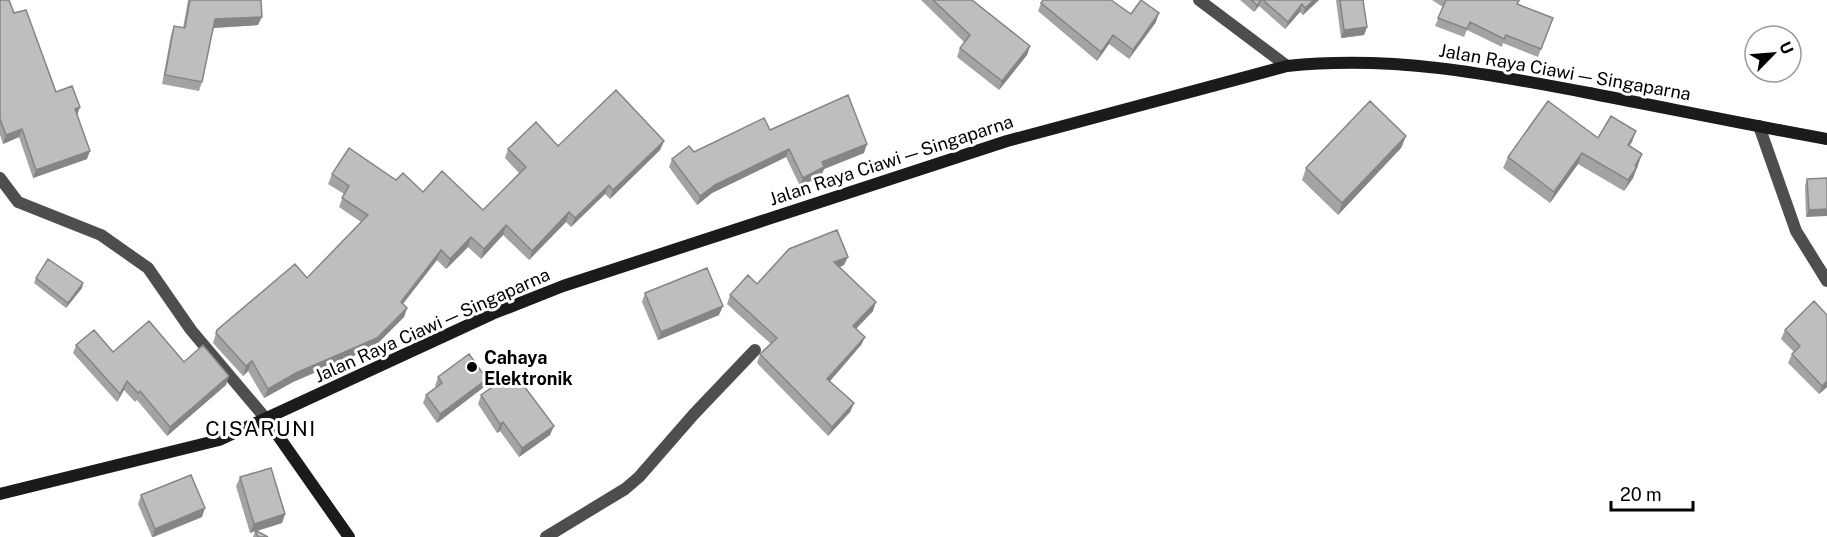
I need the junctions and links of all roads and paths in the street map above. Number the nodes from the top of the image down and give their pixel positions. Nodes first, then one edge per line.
1 (1199, 0) edge
2 (1287, 66) junction
3 (1759, 126) junction
4 (1827, 139) edge
5 (0, 178) edge
6 (1827, 281) edge
7 (755, 350) dead end
8 (267, 420) junction
9 (0, 494) edge
10 (349, 537) edge
11 (546, 537) edge

1 - 2 street
2 - 3 main road, Jalan Raya Ciawi — Singaparna
2 - 8 main road, Jalan Raya Ciawi — Singaparna
3 - 4 main road, Jalan Raya Ciawi — Singaparna
3 - 6 street
5 - 8 street
7 - 11 street
8 - 9 main road, Jalan Raya Ciawi — Singaparna
8 - 10 main road

